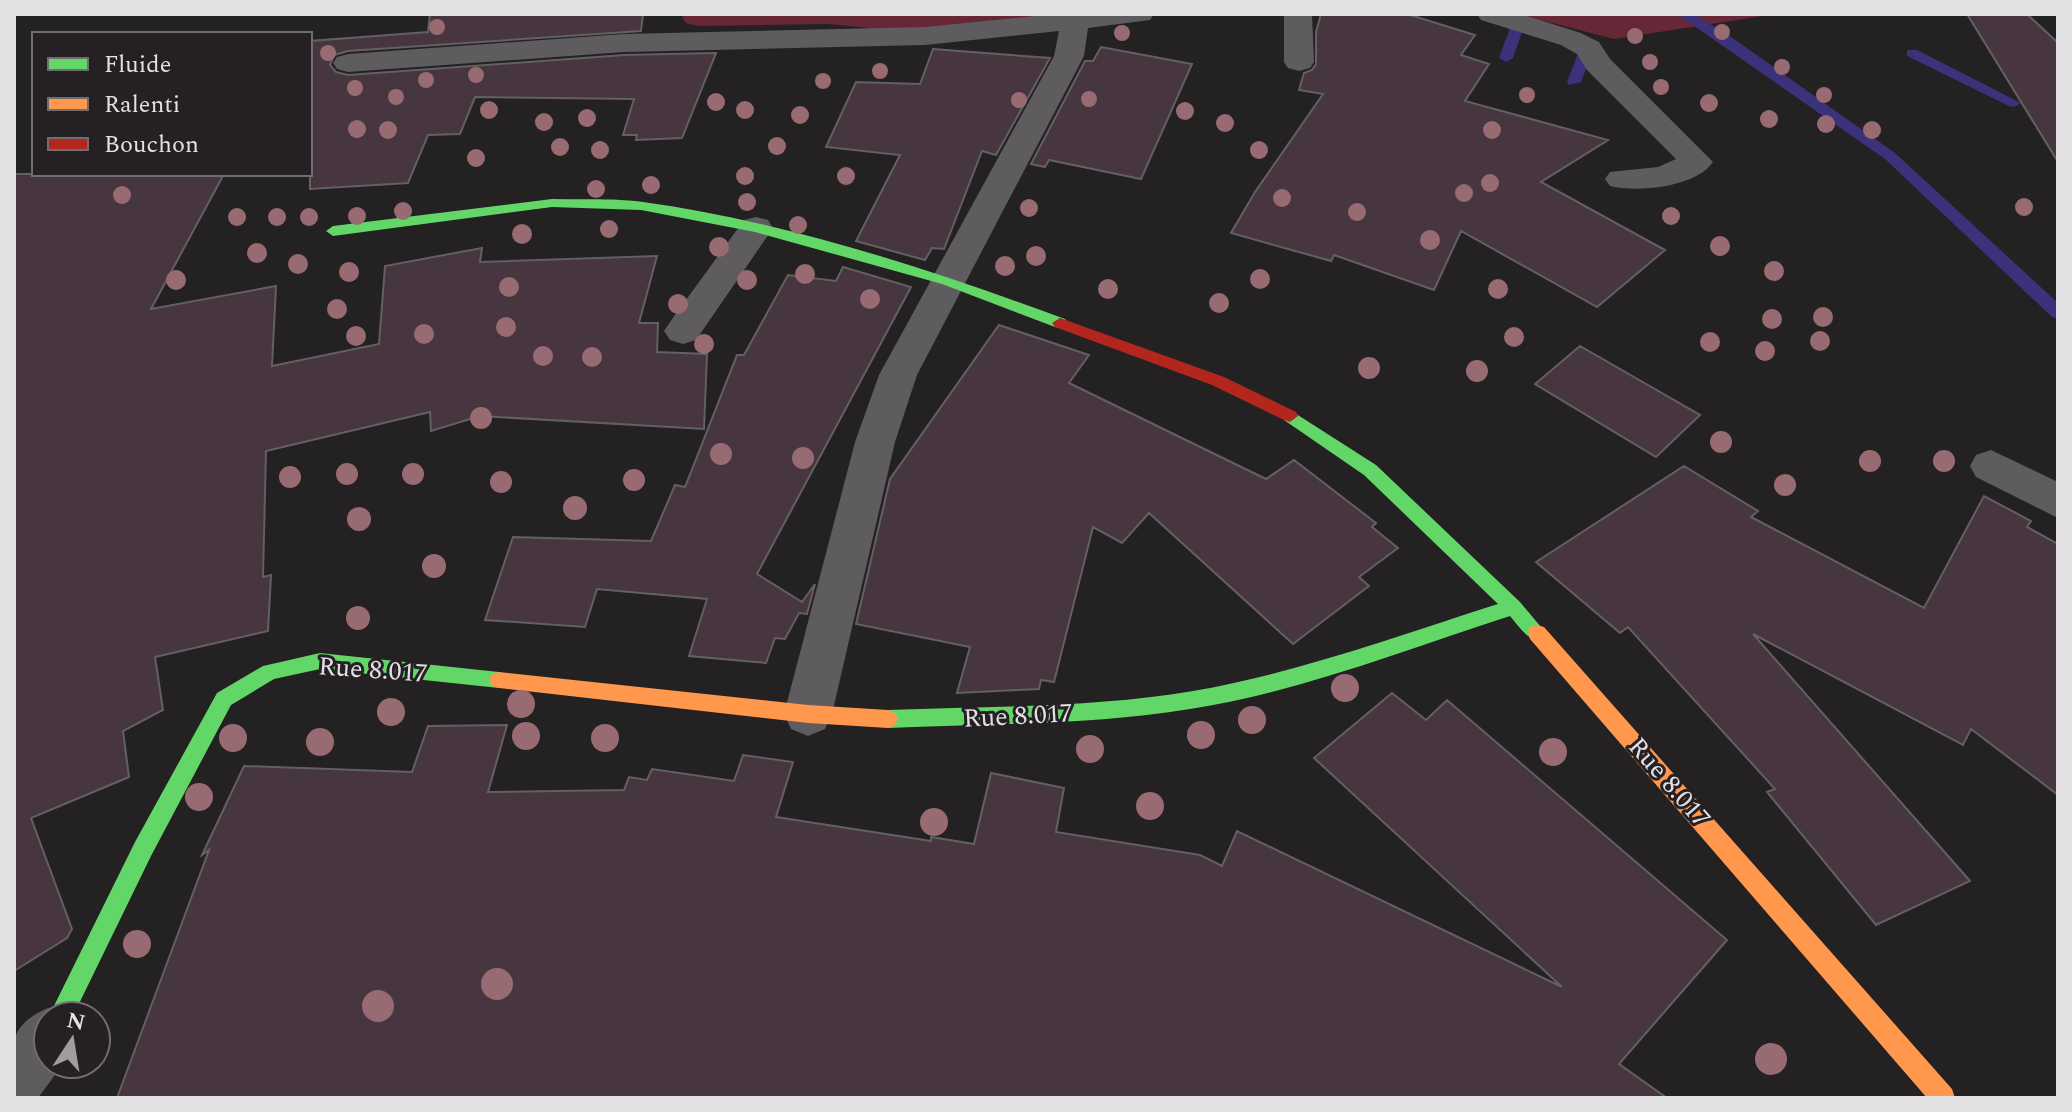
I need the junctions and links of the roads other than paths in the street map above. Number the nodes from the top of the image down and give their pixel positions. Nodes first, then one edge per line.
1 (1140, 14) edge
2 (1491, 14) edge
3 (1075, 22) junction
4 (348, 63) dead end
5 (1622, 179) dead end
6 (756, 228) junction
7 (333, 231) dead end
8 (947, 281) junction
9 (683, 331) dead end
10 (1991, 466) dead end
11 (2058, 501) edge
12 (1513, 607) junction
13 (808, 714) junction
14 (69, 1000) edge
15 (32, 1058) edge
16 (14, 1081) edge
17 (1943, 1098) edge

1 - 3 street
2 - 5 street
3 - 4 street
3 - 8 street
6 - 7 street
6 - 8 street
6 - 9 street
8 - 12 street
8 - 13 street
10 - 11 street
12 - 13 street, Rue 8.017
12 - 17 street, Rue 8.017
13 - 14 street, Rue 8.017
15 - 16 street

